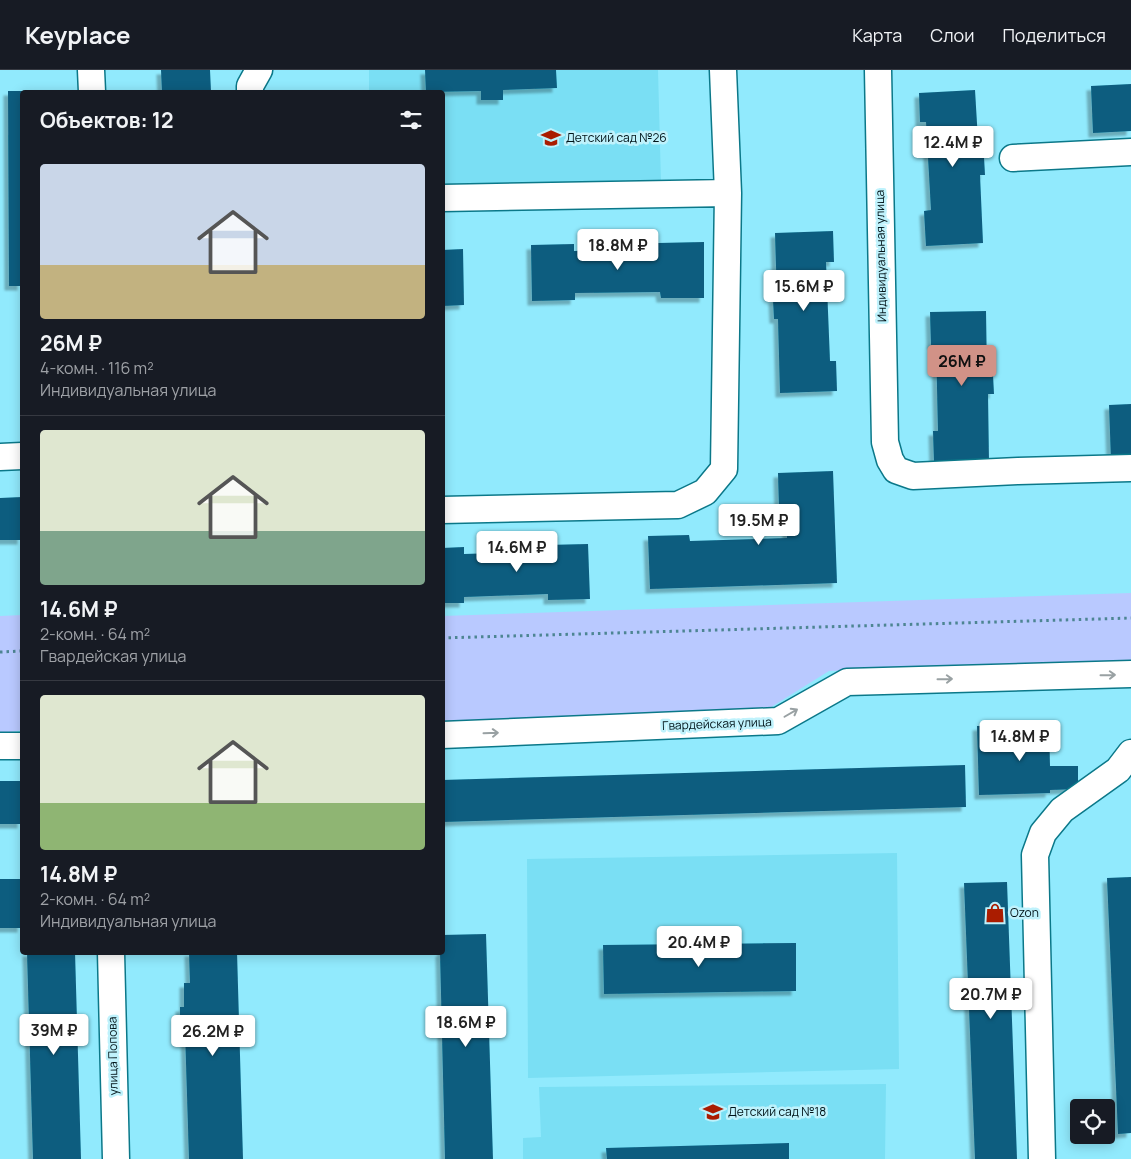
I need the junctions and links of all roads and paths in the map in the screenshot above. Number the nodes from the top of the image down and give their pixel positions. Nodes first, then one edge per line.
1 (91, 70) edge
2 (259, 70) edge
3 (723, 70) edge
4 (878, 70) edge
5 (92, 90) edge
6 (250, 90) edge
7 (1131, 152) edge
8 (1013, 158) dead end
9 (728, 193) junction
10 (445, 198) edge
11 (20, 456) edge
12 (0, 457) edge
13 (1131, 468) edge
14 (445, 510) edge
15 (1131, 618) edge
16 (445, 638) edge
17 (20, 651) edge
18 (0, 652) edge
19 (1131, 674) edge
20 (445, 735) edge
21 (0, 746) edge
22 (20, 746) edge
23 (1131, 753) edge
24 (111, 955) edge
25 (116, 1159) edge
26 (1042, 1159) edge

1 - 5 street
2 - 6 street
3 - 9 street
4 - 13 street, Индивидуальная улица
7 - 8 street
9 - 10 street
9 - 14 street
11 - 12 street
15 - 16 path
17 - 18 path
20 -> 19 street, Гвардейская улица
21 - 22 street
23 - 26 street
24 - 25 street, улица Попова

